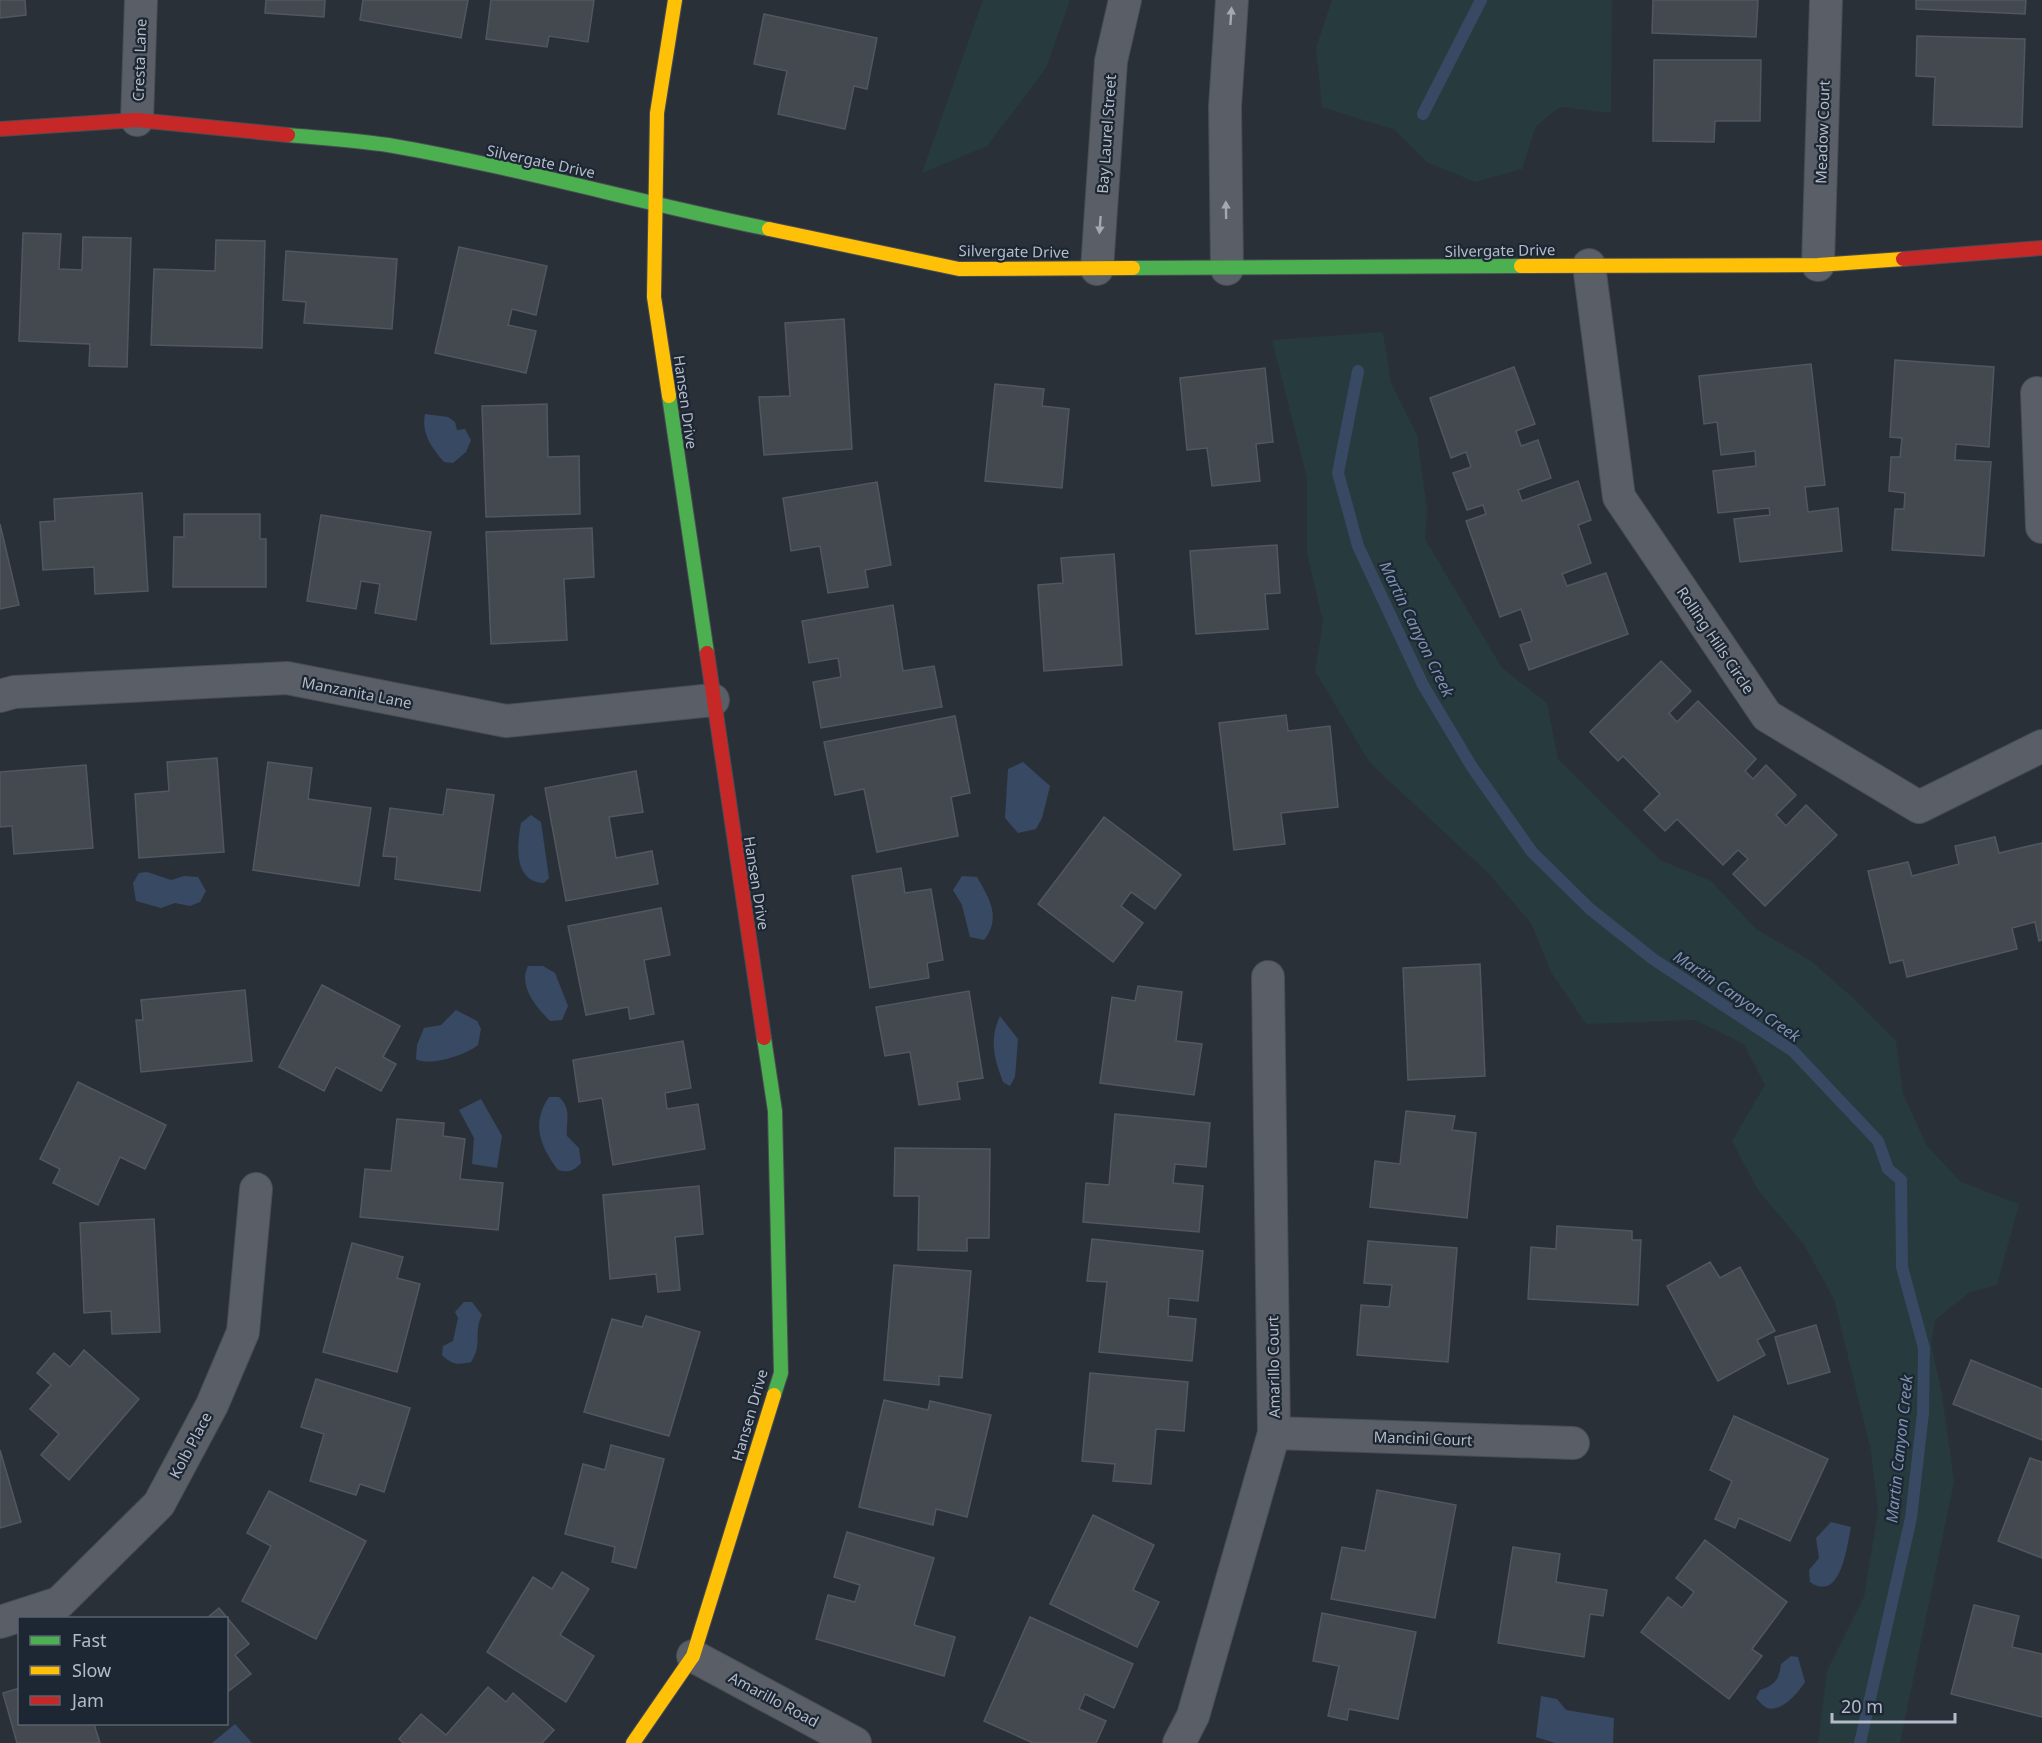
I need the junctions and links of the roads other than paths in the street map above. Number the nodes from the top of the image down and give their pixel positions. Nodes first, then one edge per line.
1 (141, 0) edge
2 (675, 0) edge
3 (1125, 0) edge
4 (1232, 0) edge
5 (1826, 0) edge
6 (137, 120) junction
7 (0, 129) edge
8 (657, 206) junction
9 (2042, 249) edge
10 (1588, 265) junction
11 (1818, 265) junction
12 (1096, 269) junction
13 (1227, 269) junction
14 (2037, 393) dead end
15 (2042, 527) edge
16 (0, 696) edge
17 (713, 700) junction
18 (2042, 746) edge
19 (1268, 977) dead end
20 (256, 1189) dead end
21 (1274, 1433) junction
22 (1573, 1443) dead end
23 (0, 1622) edge
24 (693, 1656) junction
25 (633, 1743) edge
26 (855, 1743) edge
27 (1179, 1743) edge

1 - 6 street, Cresta Lane
2 - 8 street, Hansen Drive
3 -> 12 street, Bay Laurel Street
13 -> 4 street
5 - 11 street, Meadow Court
6 - 7 street, Silvergate Drive
6 - 8 street, Silvergate Drive
8 - 12 street, Silvergate Drive
8 - 17 street, Hansen Drive
9 - 11 street, Silvergate Drive
10 - 11 street, Silvergate Drive
10 - 13 street, Silvergate Drive
10 - 18 street, Rolling Hills Circle
12 - 13 street, Silvergate Drive
14 - 15 street
16 - 17 street, Manzanita Lane
17 - 24 street, Hansen Drive
19 - 21 street, Amarillo Court
20 - 23 street, Kolb Place
21 - 22 street, Mancini Court
21 - 27 street, Amarillo Court
24 - 25 street, Hansen Drive
24 - 26 street, Amarillo Road

